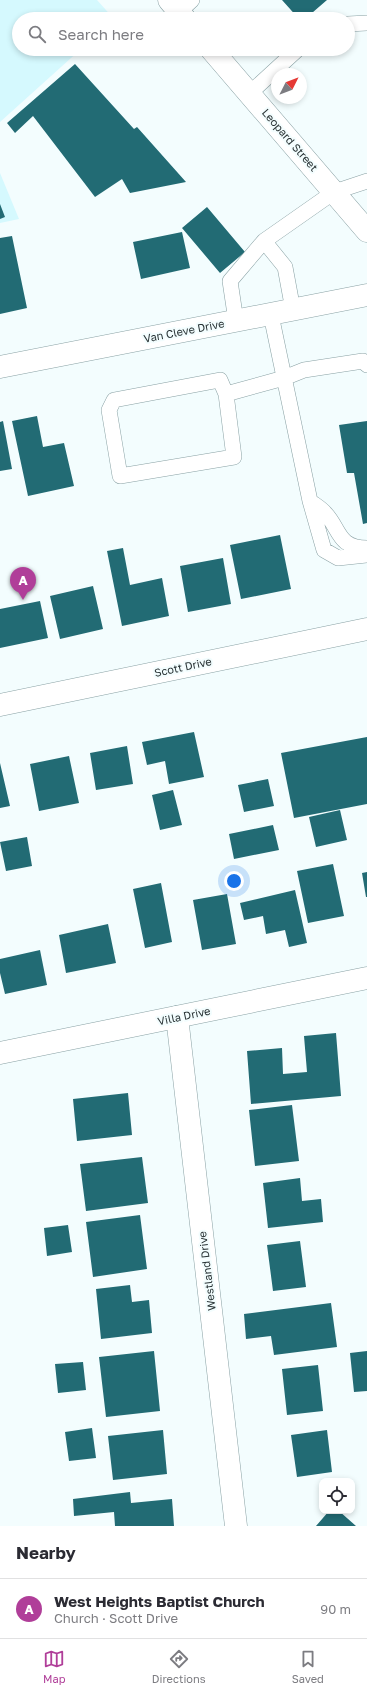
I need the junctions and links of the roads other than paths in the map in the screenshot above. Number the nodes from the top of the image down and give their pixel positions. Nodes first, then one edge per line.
1 (367, 23) edge
2 (355, 24) edge
3 (218, 56) edge
4 (290, 56) edge
5 (250, 93) junction
6 (367, 181) edge
7 (334, 192) junction
8 (367, 231) edge
9 (264, 241) junction
10 (367, 295) edge
11 (293, 310) junction
12 (271, 315) junction
13 (236, 321) junction
14 (367, 365) edge
15 (0, 367) edge
16 (284, 378) junction
17 (226, 394) junction
18 (310, 501) junction
19 (367, 548) edge
20 (367, 555) edge
21 (367, 629) edge
22 (0, 705) edge
23 (367, 978) edge
24 (177, 1017) junction
25 (0, 1053) edge
26 (236, 1526) edge

1 - 2 lane
3 - 5 street, Leopard Street
4 - 5 lane
5 - 7 street, Leopard Street
6 - 7 lane
7 - 8 street, Leopard Street
7 - 9 lane
9 - 11 lane
9 - 13 lane
10 - 11 street, Van Cleve Drive
11 - 12 street, Van Cleve Drive
12 - 13 street, Van Cleve Drive
12 - 16 lane
13 - 15 street, Van Cleve Drive
14 - 16 lane
16 - 17 lane
16 - 18 lane
17 - 17 lane
18 - 19 lane
18 - 20 lane
21 - 22 street, Scott Drive
23 - 24 street, Villa Drive
24 - 25 street, Villa Drive
24 - 26 street, Westland Drive

